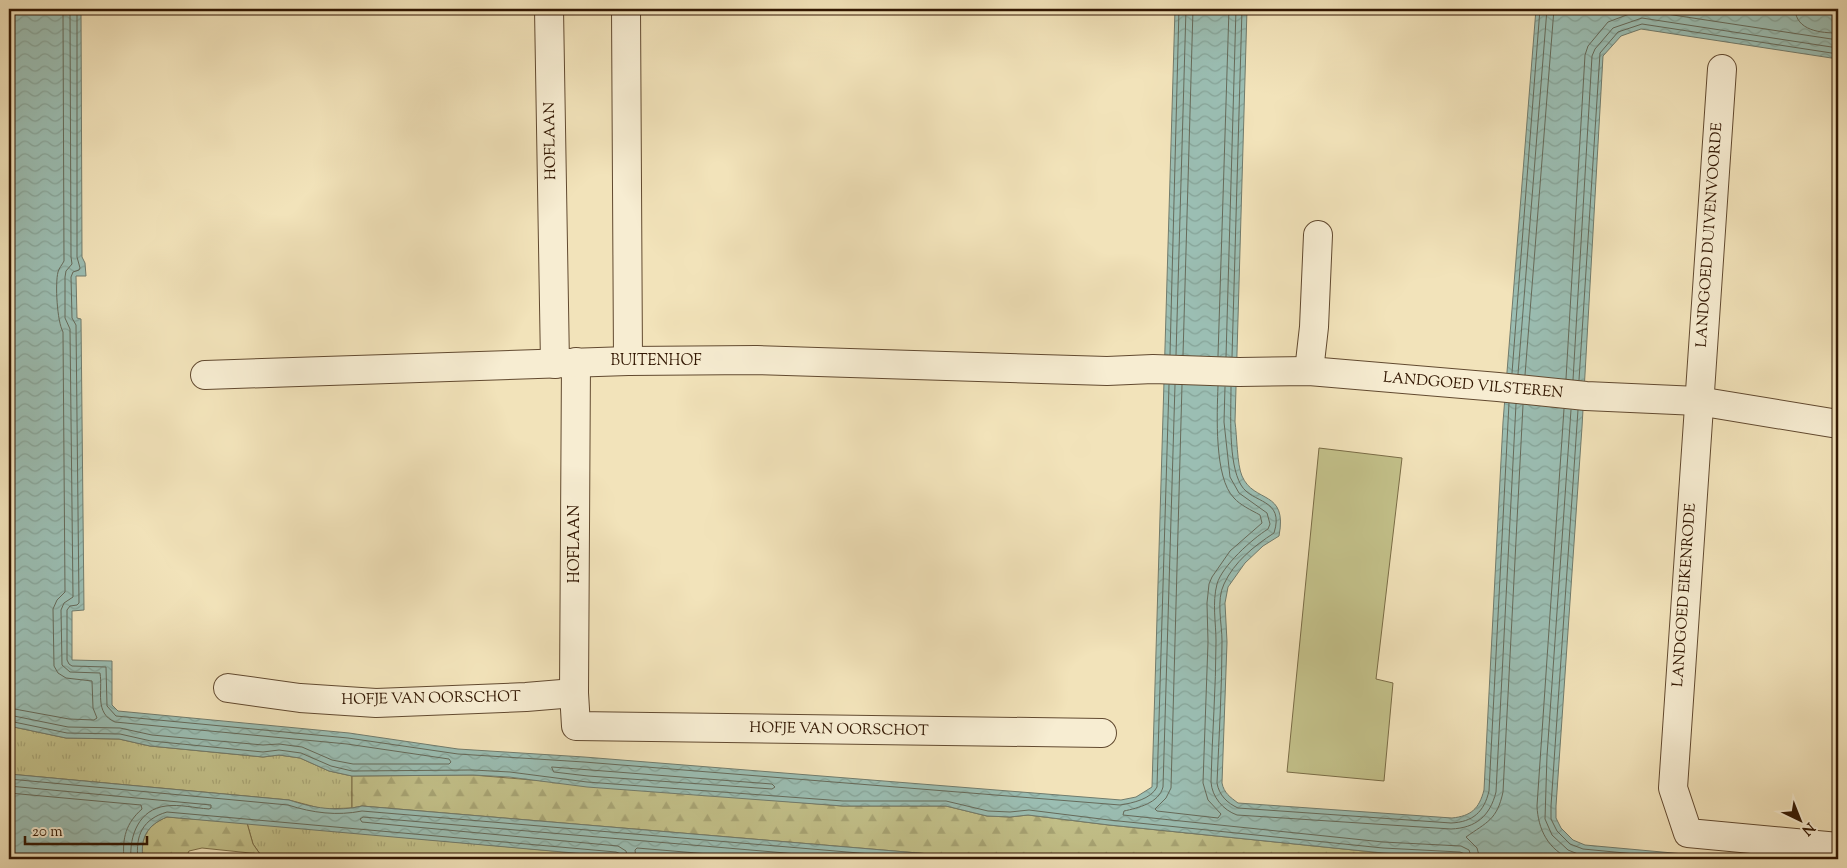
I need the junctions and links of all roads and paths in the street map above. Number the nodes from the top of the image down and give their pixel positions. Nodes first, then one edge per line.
1 (549, 9) edge
2 (626, 9) edge
3 (1722, 69) dead end
4 (1318, 235) dead end
5 (628, 361) junction
6 (565, 363) junction
7 (1106, 370) joint
8 (1309, 371) junction
9 (205, 375) dead end
10 (1698, 401) junction
11 (1838, 424) edge
12 (228, 688) dead end
13 (574, 693) junction
14 (576, 726) joint
15 (1102, 733) dead end
16 (1838, 847) edge

1 - 6 street, HOFLAAN
2 - 5 street
3 - 10 street, LANDGOED DUIVENVOORDE
4 - 8 street
5 - 6 street, BUITENHOF
5 - 7 street, BUITENHOF
6 - 9 street, BUITENHOF
6 - 13 street, HOFLAAN
7 - 8 street, LANDGOED VILSTEREN
8 - 10 street, LANDGOED VILSTEREN
10 - 11 street, LANDGOED VILSTEREN
10 - 16 street, LANDGOED EIKENRODE
12 - 13 street, HOFJE VAN OORSCHOT
13 - 14 street, HOFLAAN
14 - 15 street, HOFJE VAN OORSCHOT

